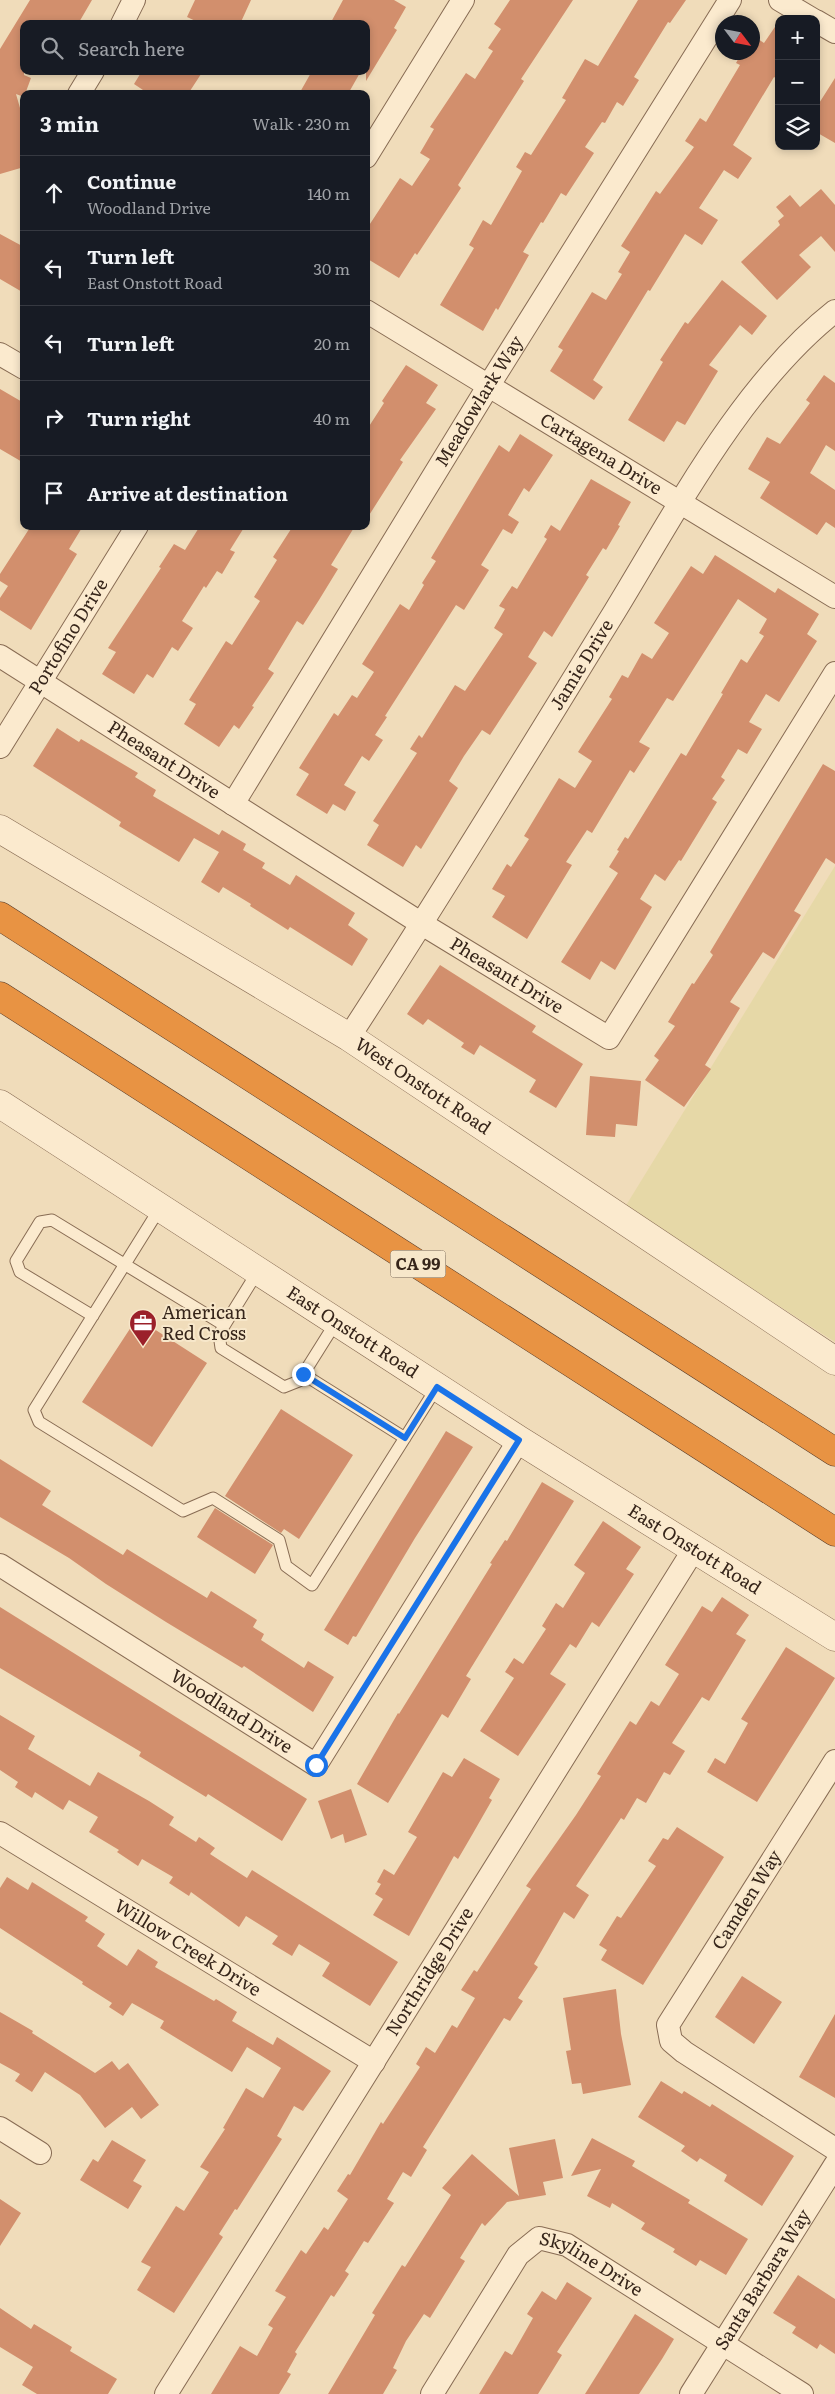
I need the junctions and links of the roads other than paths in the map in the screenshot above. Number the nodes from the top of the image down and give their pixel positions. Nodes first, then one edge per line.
1 (134, 0) edge
2 (463, 0) edge
3 (730, 0) edge
4 (780, 0) edge
5 (805, 15) edge
6 (124, 20) edge
7 (820, 23) edge
8 (835, 32) edge
9 (91, 75) edge
10 (81, 90) edge
11 (370, 151) edge
12 (835, 311) edge
13 (370, 313) edge
14 (0, 354) edge
15 (20, 366) edge
16 (489, 385) junction
17 (681, 504) junction
18 (135, 530) edge
19 (835, 597) edge
20 (0, 656) edge
21 (835, 673) edge
22 (41, 682) junction
23 (0, 748) edge
24 (233, 804) junction
25 (0, 829) edge
26 (0, 916) edge
27 (422, 924) junction
28 (0, 996) edge
29 (349, 1037) junction
30 (0, 1104) edge
31 (160, 1208) junction
32 (125, 1264) junction
33 (258, 1271) junction
34 (93, 1316) junction
35 (336, 1322) junction
36 (224, 1325) junction
37 (835, 1360) edge
38 (303, 1374) junction
39 (437, 1387) junction
40 (405, 1438) junction
41 (519, 1440) junction
42 (835, 1452) edge
43 (835, 1532) edge
44 (694, 1550) junction
45 (0, 1565) edge
46 (835, 1637) edge
47 (835, 1760) edge
48 (0, 1833) edge
49 (374, 2062) junction
50 (0, 2128) edge
51 (835, 2149) edge
52 (40, 2152) dead end
53 (835, 2165) edge
54 (722, 2344) junction
55 (166, 2394) edge
56 (432, 2394) edge
57 (691, 2394) edge
58 (802, 2394) edge

1 - 6 street
2 - 11 street
3 - 16 street, Meadowlark Way
4 - 5 street
7 - 8 street
9 - 10 street
12 - 17 street, Jamie Drive
13 - 16 street, Cartagena Drive
14 - 15 street
16 - 17 street, Cartagena Drive
16 - 24 street, Meadowlark Way
17 - 19 street, Cartagena Drive
17 - 27 street, Jamie Drive
18 - 22 street, Portofino Drive
20 - 22 street, Pheasant Drive
21 - 27 street, Pheasant Drive
22 - 23 street, Portofino Drive
22 - 24 street, Pheasant Drive
24 - 27 street, Pheasant Drive
25 - 29 street, West Onstott Road
26 - 42 highway
27 - 29 street, Jamie Drive
28 - 43 highway, CA 99
29 - 37 street, West Onstott Road
30 - 31 street, East Onstott Road
31 - 32 lane
31 - 33 street, East Onstott Road
32 - 34 lane
32 - 34 lane
32 - 36 lane
33 - 35 street, East Onstott Road
33 - 36 lane
34 - 40 lane
35 - 38 lane
35 - 39 street, East Onstott Road
36 - 38 lane
38 - 40 lane
39 - 40 lane
39 - 41 street, East Onstott Road
41 - 44 street, East Onstott Road
41 - 45 street, Woodland Drive
44 - 46 street, East Onstott Road
44 - 49 street, Northridge Drive
47 - 51 street, Camden Way
48 - 49 street, Willow Creek Drive
49 - 55 street, Northridge Drive
50 - 52 street
53 - 54 street, Santa Barbara Way
54 - 56 street, Skyline Drive
54 - 57 street, Santa Barbara Way
54 - 58 street, Skyline Drive

